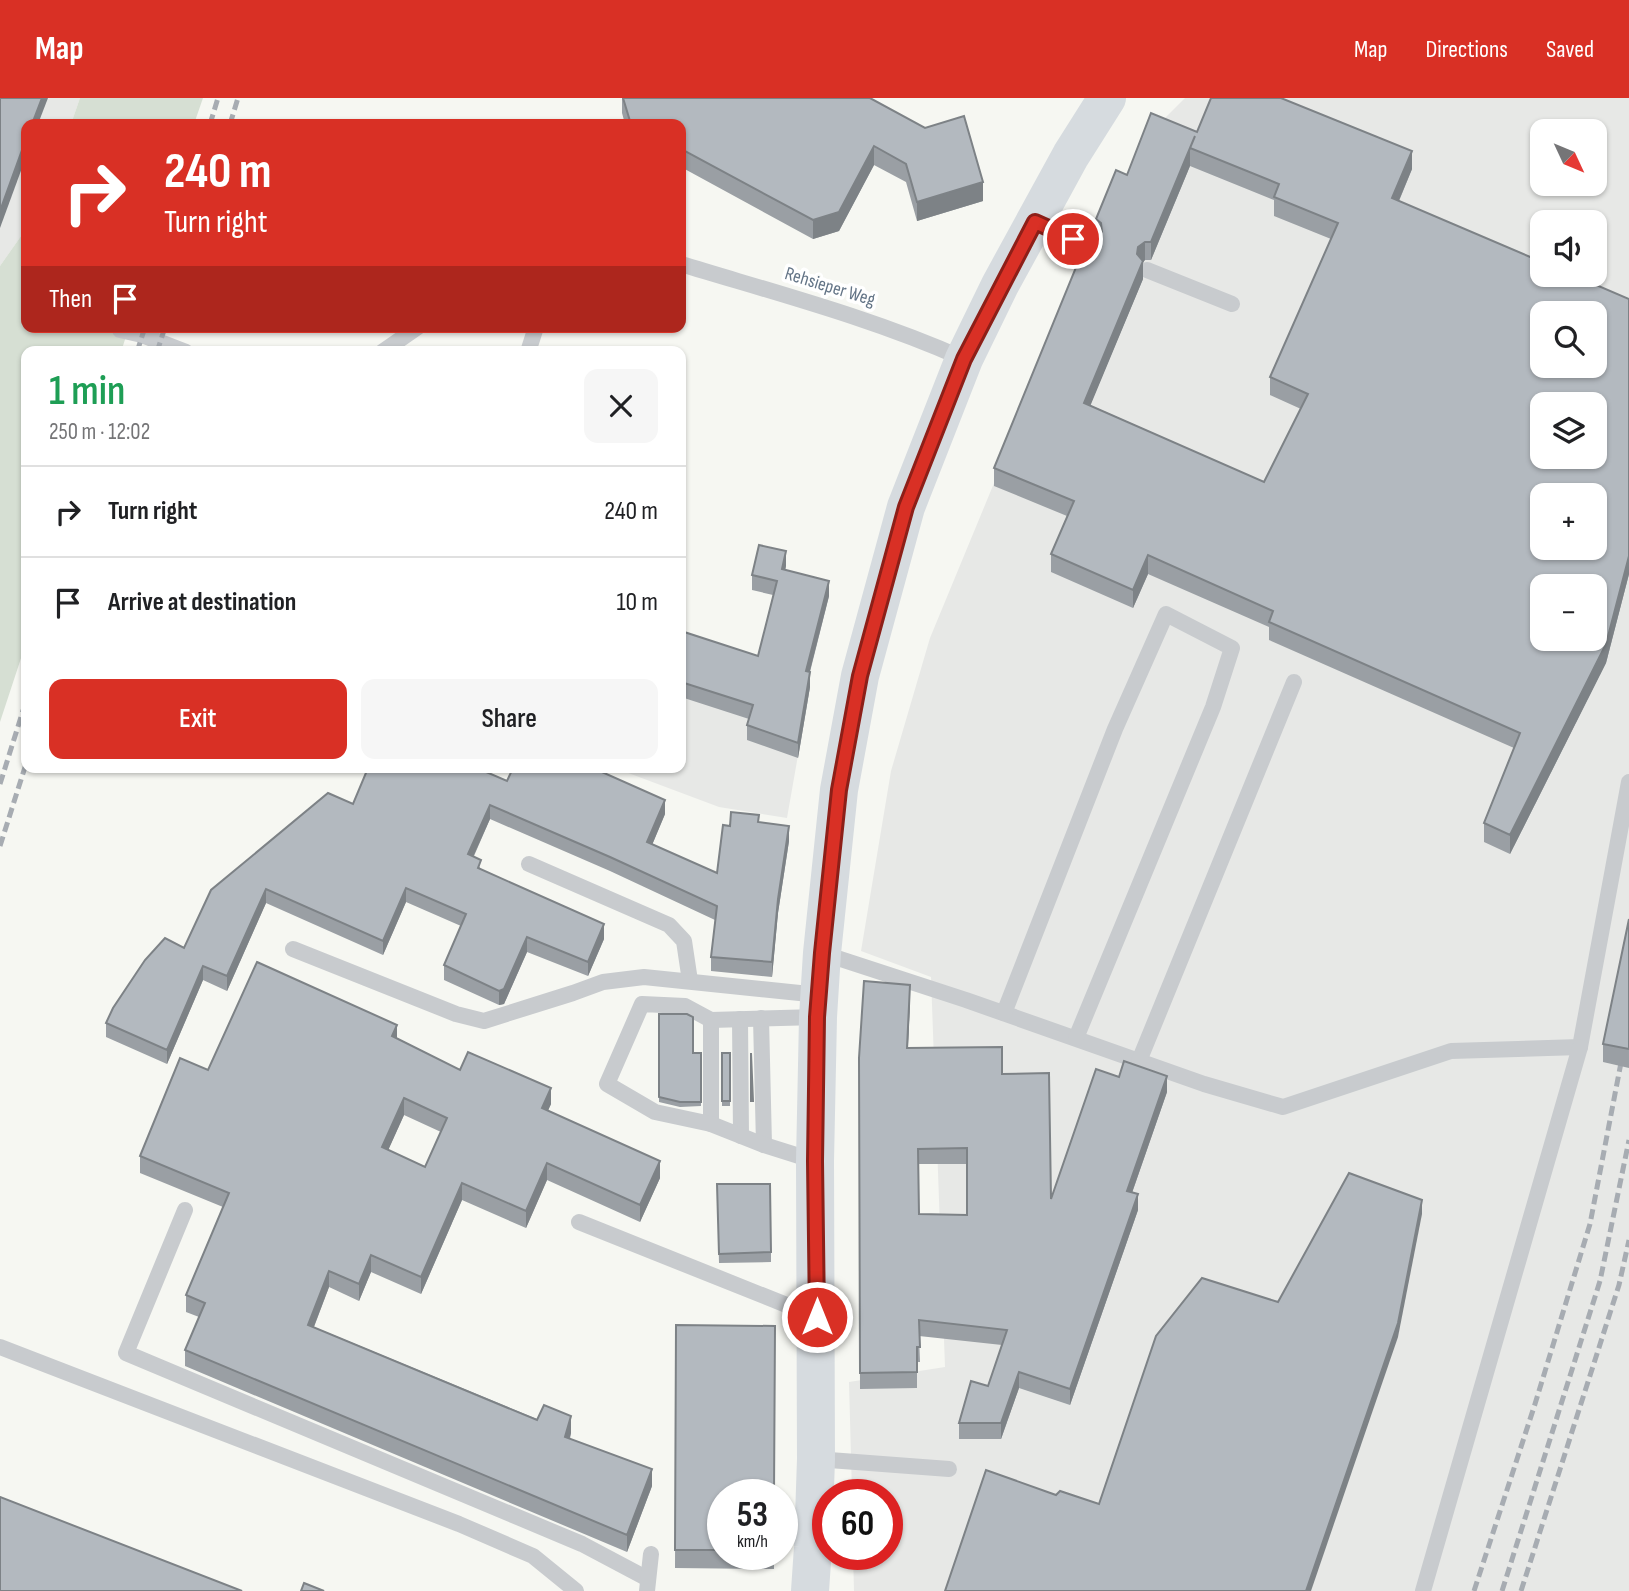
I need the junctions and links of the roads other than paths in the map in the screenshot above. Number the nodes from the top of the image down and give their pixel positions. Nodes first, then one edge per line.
1 (1109, 100) edge
2 (1035, 222) junction
3 (1092, 247) edge
4 (686, 266) edge
5 (1147, 270) edge
6 (1232, 304) dead end
7 (133, 333) edge
8 (409, 333) edge
9 (170, 346) edge
10 (391, 346) edge
11 (964, 359) junction
12 (1294, 682) dead end
13 (1629, 782) edge
14 (529, 864) dead end
15 (293, 949) dead end
16 (822, 953) junction
17 (690, 981) junction
18 (818, 1006) junction
19 (1004, 1013) junction
20 (761, 1018) junction
21 (740, 1019) junction
22 (711, 1020) junction
23 (1076, 1038) junction
24 (1580, 1047) junction
25 (1139, 1061) junction
26 (711, 1124) junction
27 (741, 1136) junction
28 (764, 1145) junction
29 (815, 1161) junction
30 (185, 1210) dead end
31 (579, 1222) dead end
32 (817, 1317) junction
33 (0, 1347) edge
34 (816, 1459) junction
35 (949, 1469) dead end
36 (651, 1554) dead end
37 (648, 1585) edge
38 (576, 1591) edge
39 (810, 1591) edge
40 (1423, 1591) edge

1 - 2 main road
2 - 3 lane
2 - 11 main road
4 - 11 lane, Rehsieper Weg
5 - 6 lane
7 - 9 lane
8 - 10 lane
11 - 16 main road
12 - 25 lane
13 - 24 lane
14 - 17 lane
15 - 17 lane
16 - 18 main road
16 - 19 lane
17 - 18 lane
18 - 20 lane
18 - 29 main road
19 - 23 lane
19 - 23 lane
20 - 21 lane
20 - 28 lane
21 - 22 lane
21 - 27 lane
22 - 26 lane
22 - 26 lane
23 - 25 lane
24 - 25 lane
24 - 40 lane
26 - 27 lane
27 - 28 lane
28 - 29 lane
29 - 32 main road
30 - 37 lane
31 - 32 lane
32 - 34 main road
33 - 38 lane
34 - 35 lane
34 - 39 main road
36 - 37 lane

